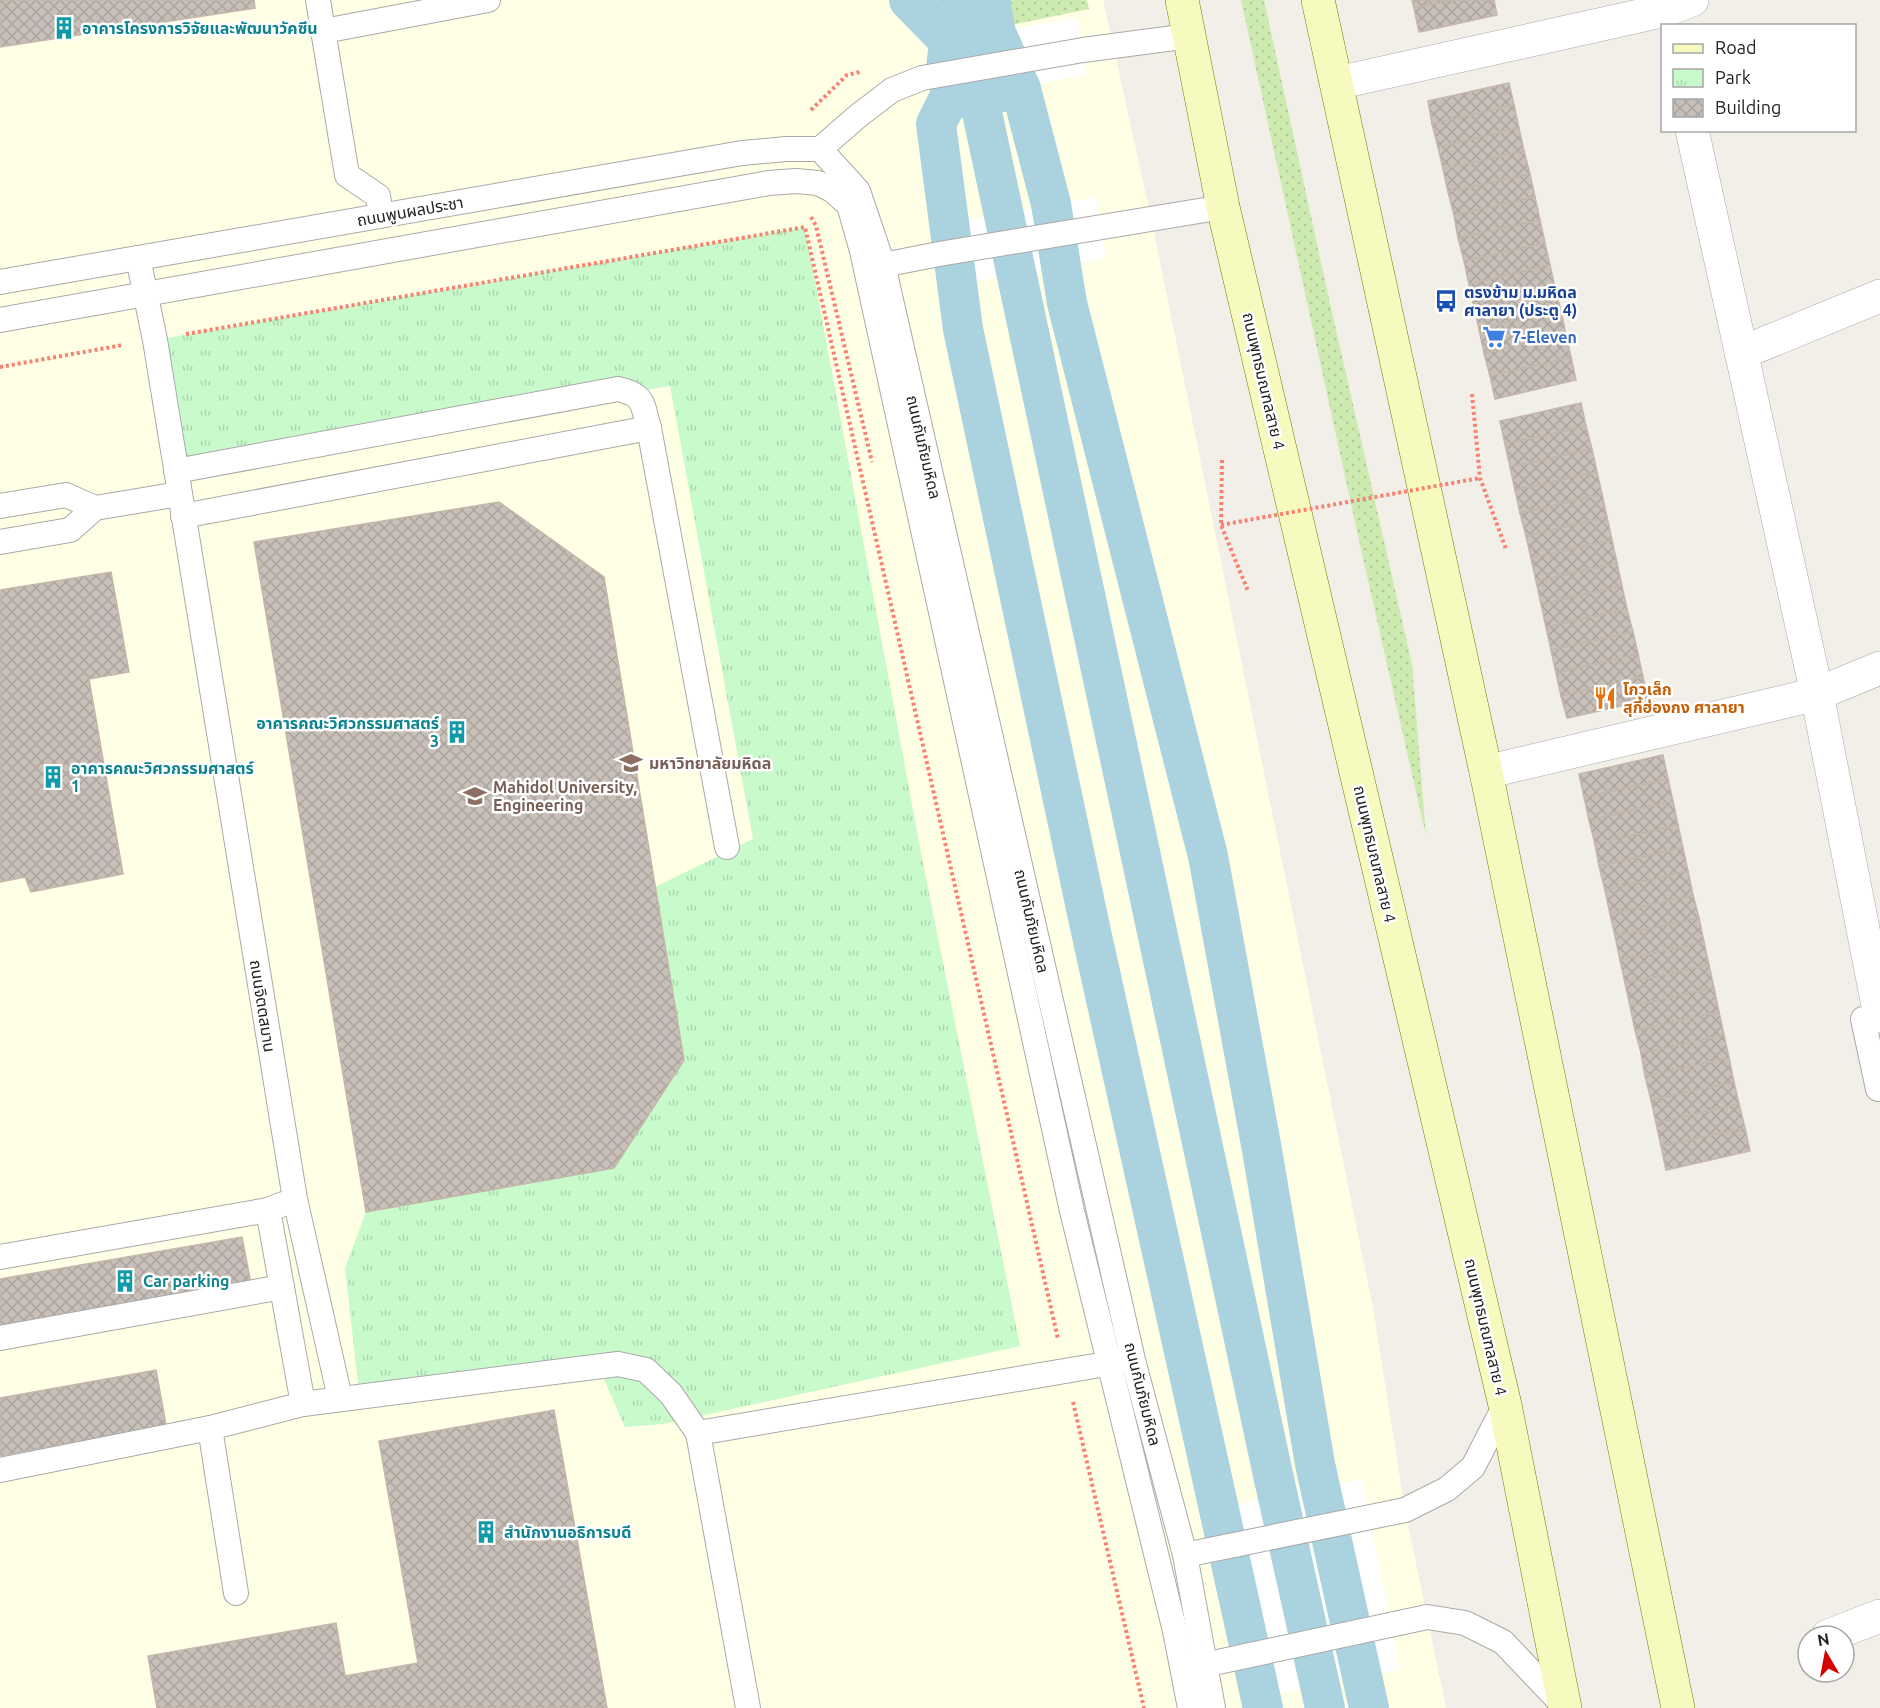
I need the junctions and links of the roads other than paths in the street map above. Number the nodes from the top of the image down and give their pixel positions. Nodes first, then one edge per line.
1 (318, 0) edge
2 (488, 0) edge
3 (1182, 0) edge
4 (1318, 0) edge
5 (1672, 9) edge
6 (324, 31) junction
7 (1189, 36) junction
8 (1337, 82) junction
9 (1692, 132) edge
10 (820, 149) junction
11 (1223, 207) junction
12 (381, 216) junction
13 (138, 258) junction
14 (883, 265) junction
15 (0, 282) edge
16 (145, 295) junction
17 (1880, 296) edge
18 (0, 320) edge
19 (1741, 353) junction
20 (649, 428) junction
21 (179, 494) junction
22 (0, 506) edge
23 (95, 508) junction
24 (0, 542) edge
25 (1880, 668) edge
26 (1816, 694) junction
27 (1486, 772) junction
28 (727, 847) dead end
29 (1880, 1016) edge
30 (1878, 1089) dead end
31 (295, 1200) junction
32 (268, 1210) junction
33 (0, 1257) edge
34 (282, 1287) junction
35 (0, 1338) edge
36 (1133, 1360) junction
37 (1109, 1364) junction
38 (340, 1398) junction
39 (303, 1404) junction
40 (1505, 1405) junction
41 (210, 1428) junction
42 (698, 1432) junction
43 (0, 1470) edge
44 (1185, 1555) junction
45 (236, 1593) dead end
46 (1880, 1616) edge
47 (1856, 1625) edge
48 (1204, 1665) junction
49 (1564, 1707) edge
50 (748, 1708) edge
51 (1190, 1708) edge
52 (1213, 1708) edge
53 (1678, 1708) edge

1 - 6 lane
2 - 6 lane
3 - 7 main road, ถนนพุทธมณฑลสาย 4
4 - 8 main road
5 - 8 street
6 - 12 lane
7 - 10 lane
7 - 11 main road, ถนนพุทธมณฑลสาย 4
8 - 27 main road
9 - 19 street
10 - 12 lane, ถนนพูนผลประชา
10 - 14 lane, ถนนกันภัยมหิดล
11 - 14 lane
11 - 40 main road, ถนนพุทธมณฑลสาย 4
12 - 13 lane, ถนนพูนผลประชา
13 - 15 lane, ถนนพูนผลประชา
13 - 16 lane, ถนนจิตตสมาน
14 - 36 lane, ถนนกันภัยมหิดล
16 - 18 lane
16 - 21 lane, ถนนจิตตสมาน
16 - 37 lane, ถนนกันภัยมหิดล
17 - 19 street
19 - 26 street
20 - 21 lane
20 - 21 lane
20 - 28 lane
21 - 23 lane
21 - 31 lane, ถนนจิตตสมาน
22 - 23 lane
23 - 24 lane
25 - 26 street
26 - 27 street
26 - 29 street
27 - 53 main road
29 - 30 lane
31 - 32 lane
31 - 38 lane, ถนนจิตตสมาน
32 - 33 lane
32 - 34 lane
34 - 35 lane
34 - 39 lane
36 - 37 lane
36 - 44 lane, ถนนกันภัยมหิดล
37 - 42 lane
37 - 51 lane, ถนนกันภัยมหิดล
38 - 39 lane
38 - 42 lane
39 - 41 lane
40 - 44 lane
40 - 49 main road, ถนนพุทธมณฑลสาย 4
41 - 43 lane
41 - 45 lane
42 - 50 lane
44 - 48 lane, ถนนกันภัยมหิดล
46 - 47 street
48 - 49 lane
48 - 52 lane, ถนนกันภัยมหิดล

